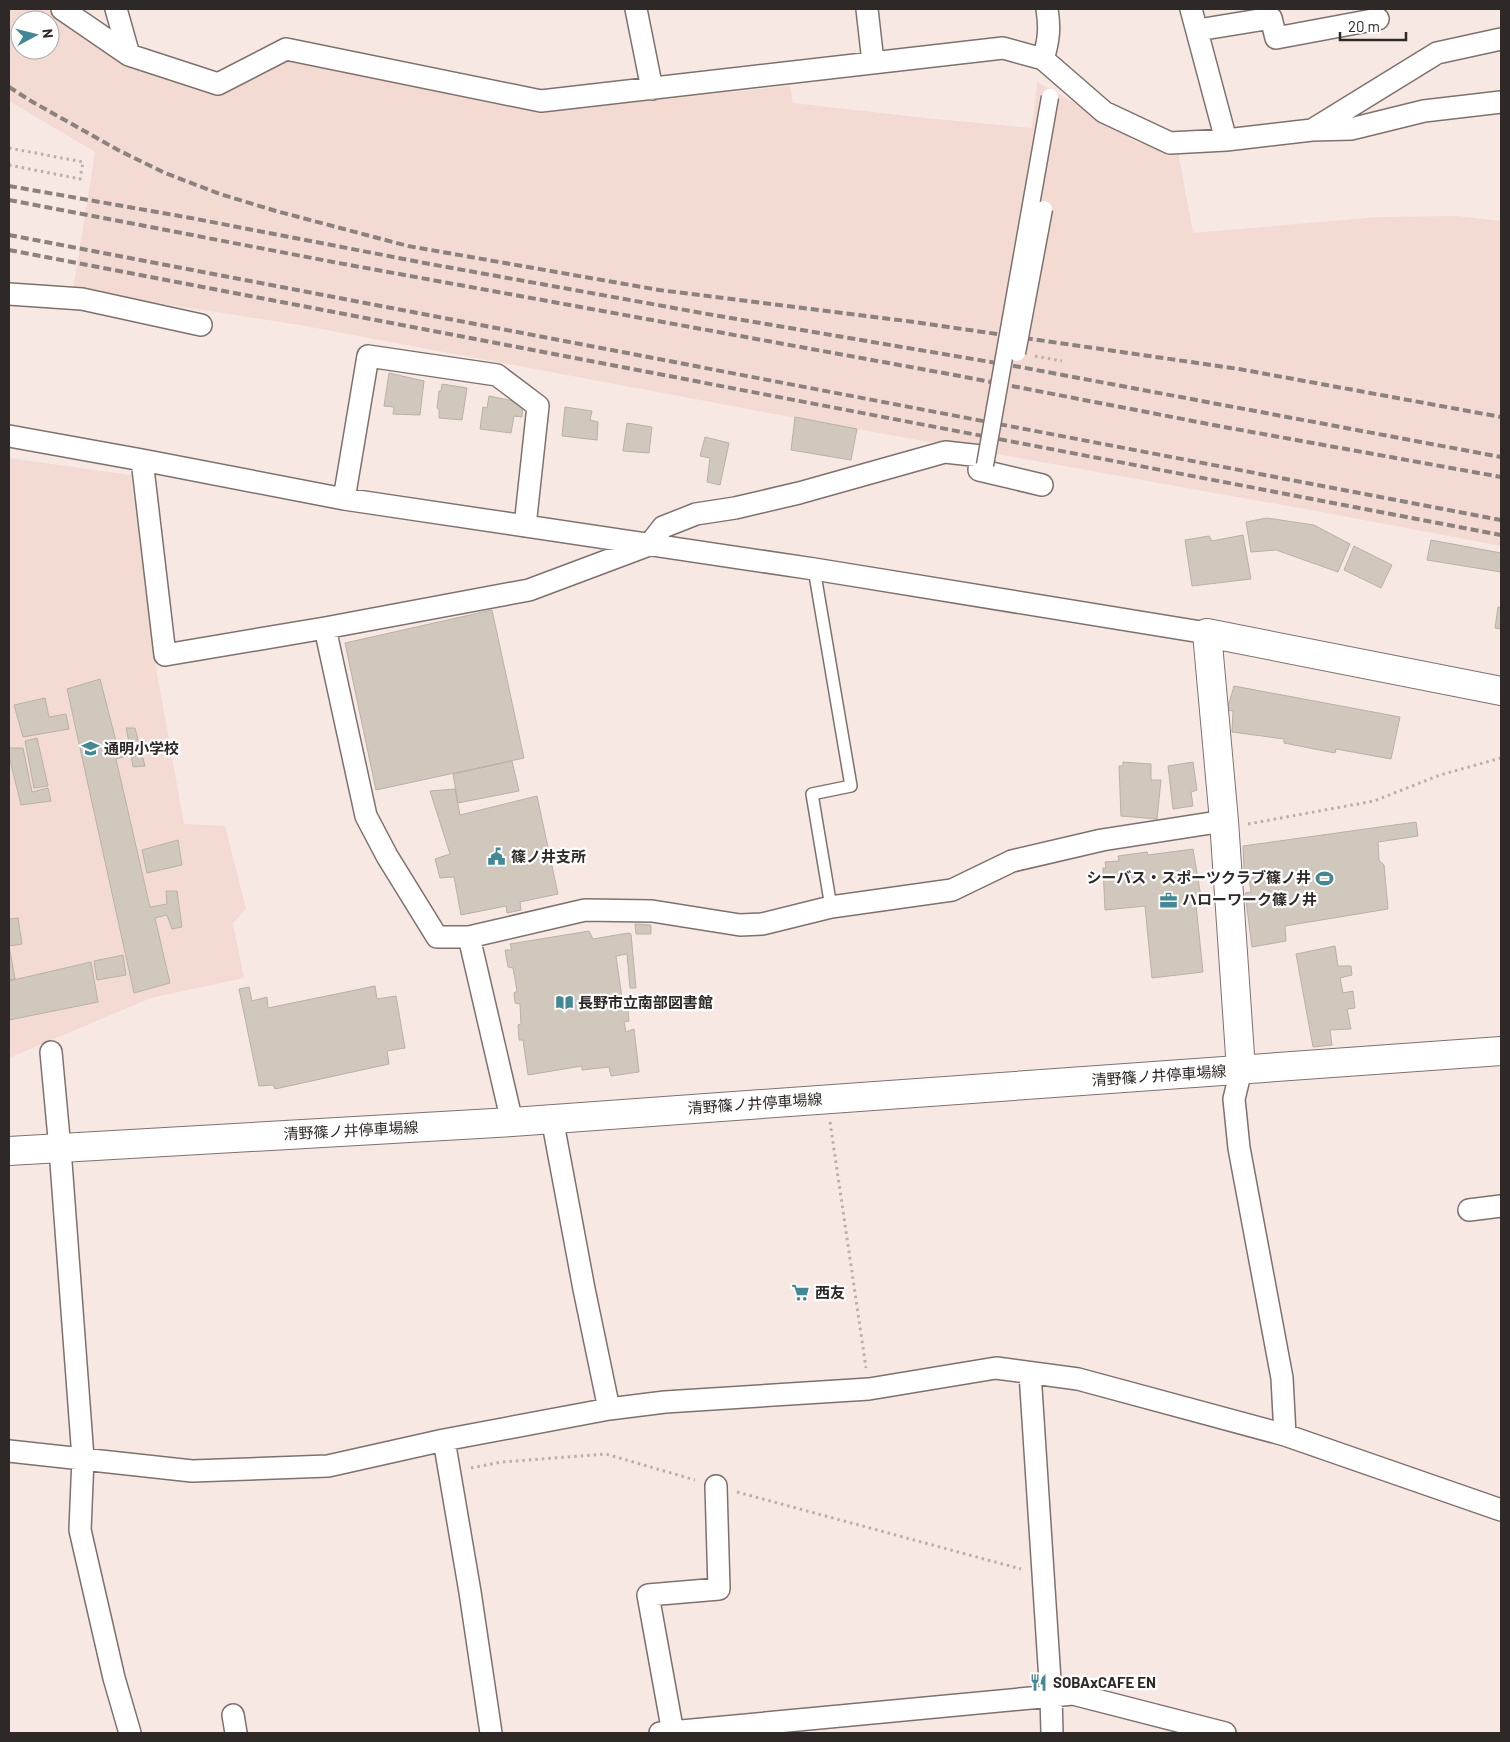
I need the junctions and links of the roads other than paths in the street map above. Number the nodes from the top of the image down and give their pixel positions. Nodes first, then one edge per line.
1 (62, 9) edge
2 (116, 9) edge
3 (636, 9) edge
4 (868, 9) edge
5 (1047, 9) edge
6 (1191, 9) edge
7 (1378, 19) dead end
8 (1198, 30) junction
9 (1501, 39) edge
10 (129, 55) junction
11 (1043, 59) junction
12 (873, 62) junction
13 (652, 89) junction
14 (1050, 98) dead end
15 (1501, 102) edge
16 (1312, 130) junction
17 (1226, 140) junction
18 (1044, 209) dead end
19 (9, 294) edge
20 (201, 325) dead end
21 (1017, 353) road end
22 (9, 436) edge
23 (142, 460) junction
24 (985, 465) dead end
25 (1042, 485) dead end
26 (344, 499) junction
27 (525, 526) junction
28 (649, 545) junction
29 (814, 570) junction
30 (325, 628) junction
31 (1207, 633) junction
32 (1501, 691) edge
33 (1225, 824) junction
34 (832, 907) junction
35 (469, 937) junction
36 (1501, 1051) edge
37 (51, 1052) dead end
38 (1241, 1070) junction
39 (552, 1118) junction
40 (512, 1122) junction
41 (60, 1148) junction
42 (9, 1151) edge
43 (1501, 1206) edge
44 (1469, 1210) dead end
45 (1030, 1373) junction
46 (609, 1409) junction
47 (1285, 1434) junction
48 (444, 1440) junction
49 (9, 1451) edge
50 (84, 1458) junction
51 (716, 1486) road end
52 (1501, 1510) edge
53 (1051, 1696) junction
54 (130, 1733) edge
55 (491, 1733) edge
56 (668, 1733) edge
57 (1052, 1733) edge
58 (1225, 1733) edge

1 - 10 street
2 - 10 street
3 - 13 street
4 - 12 street
5 - 11 street
6 - 8 street
7 - 8 street
8 - 17 street
9 - 16 street
10 - 13 street
11 - 12 street
11 - 17 street
12 - 13 street
14 - 24 street, bridge
15 - 16 street
16 - 17 street
18 - 21 street, bridge
19 - 20 street
22 - 23 street
23 - 26 street
23 - 30 street
25 - 28 street
26 - 27 street
26 - 27 street
27 - 28 street
28 - 29 street
28 - 30 street
29 - 31 street
29 - 34 lane
30 - 35 street
31 - 32 main road
31 - 33 main road
33 - 34 street
33 - 38 main road
34 - 35 street
35 - 40 street
36 - 38 main road, 清野篠ノ井停車場線
37 - 41 street
38 - 39 main road, 清野篠ノ井停車場線
38 - 47 street
39 - 40 main road, 清野篠ノ井停車場線
39 - 46 street
40 - 41 main road, 清野篠ノ井停車場線
41 - 42 main road, 清野篠ノ井停車場線
41 - 50 street
43 - 44 street
45 - 46 street
45 - 47 street
45 - 53 street
46 - 48 street
47 - 52 street
48 - 50 street
48 - 55 street
49 - 50 street
50 - 54 street
51 - 56 street
53 - 56 street
53 - 57 street
53 - 58 street

